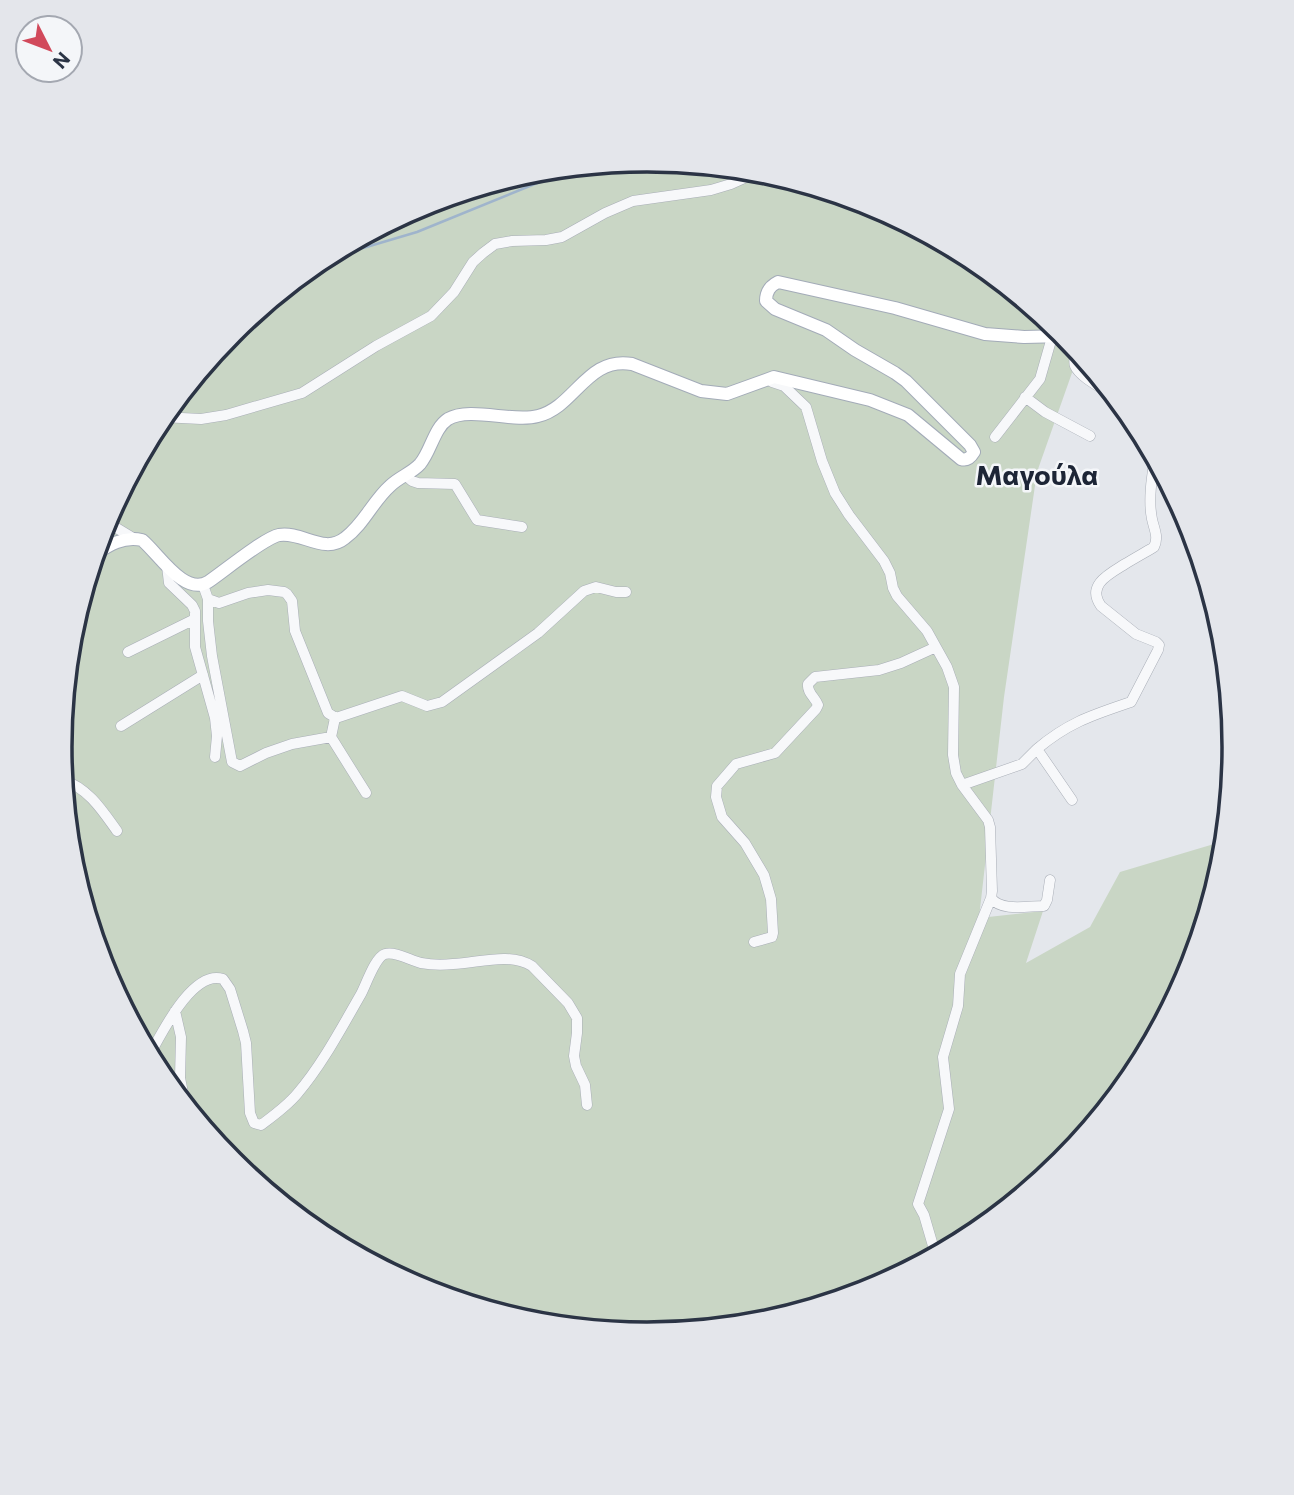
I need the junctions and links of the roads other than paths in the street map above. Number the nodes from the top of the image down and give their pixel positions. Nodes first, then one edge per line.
1 (740, 180) edge
2 (1050, 337) edge
3 (1052, 339) edge
4 (1075, 364) edge
5 (1088, 379) edge
6 (765, 380) junction
7 (1025, 397) junction
8 (176, 418) edge
9 (995, 436) dead end
10 (1090, 436) dead end
11 (1152, 473) edge
12 (405, 475) junction
13 (522, 527) dead end
14 (116, 528) edge
15 (133, 538) junction
16 (109, 546) edge
17 (167, 566) junction
18 (203, 585) junction
19 (626, 592) dead end
20 (208, 598) junction
21 (195, 619) junction
22 (936, 647) junction
23 (128, 652) dead end
24 (203, 675) junction
25 (335, 718) junction
26 (121, 726) dead end
27 (331, 737) junction
28 (1037, 748) junction
29 (215, 757) dead end
30 (73, 784) edge
31 (962, 785) junction
32 (366, 793) dead end
33 (1072, 800) dead end
34 (117, 831) dead end
35 (1050, 880) dead end
36 (991, 898) junction
37 (754, 942) dead end
38 (176, 1011) junction
39 (155, 1045) edge
40 (181, 1084) edge
41 (587, 1105) dead end
42 (933, 1247) edge

1 - 8 street
2 - 6 main road
3 - 7 street
4 - 5 street
6 - 12 main road
6 - 22 street
7 - 9 street
7 - 10 street
11 - 28 street
12 - 13 street
12 - 18 main road
14 - 15 street
15 - 16 main road
15 - 17 main road
17 - 18 main road
17 - 21 street
18 - 20 street
19 - 25 street
20 - 25 street
20 - 27 street
21 - 23 street
21 - 24 street
22 - 31 street
22 - 37 street
24 - 26 street
24 - 29 street
25 - 27 street
27 - 32 street
28 - 31 street
28 - 33 street
30 - 34 street
31 - 36 street
35 - 36 street
36 - 42 street
38 - 39 street
38 - 40 street
38 - 41 street

